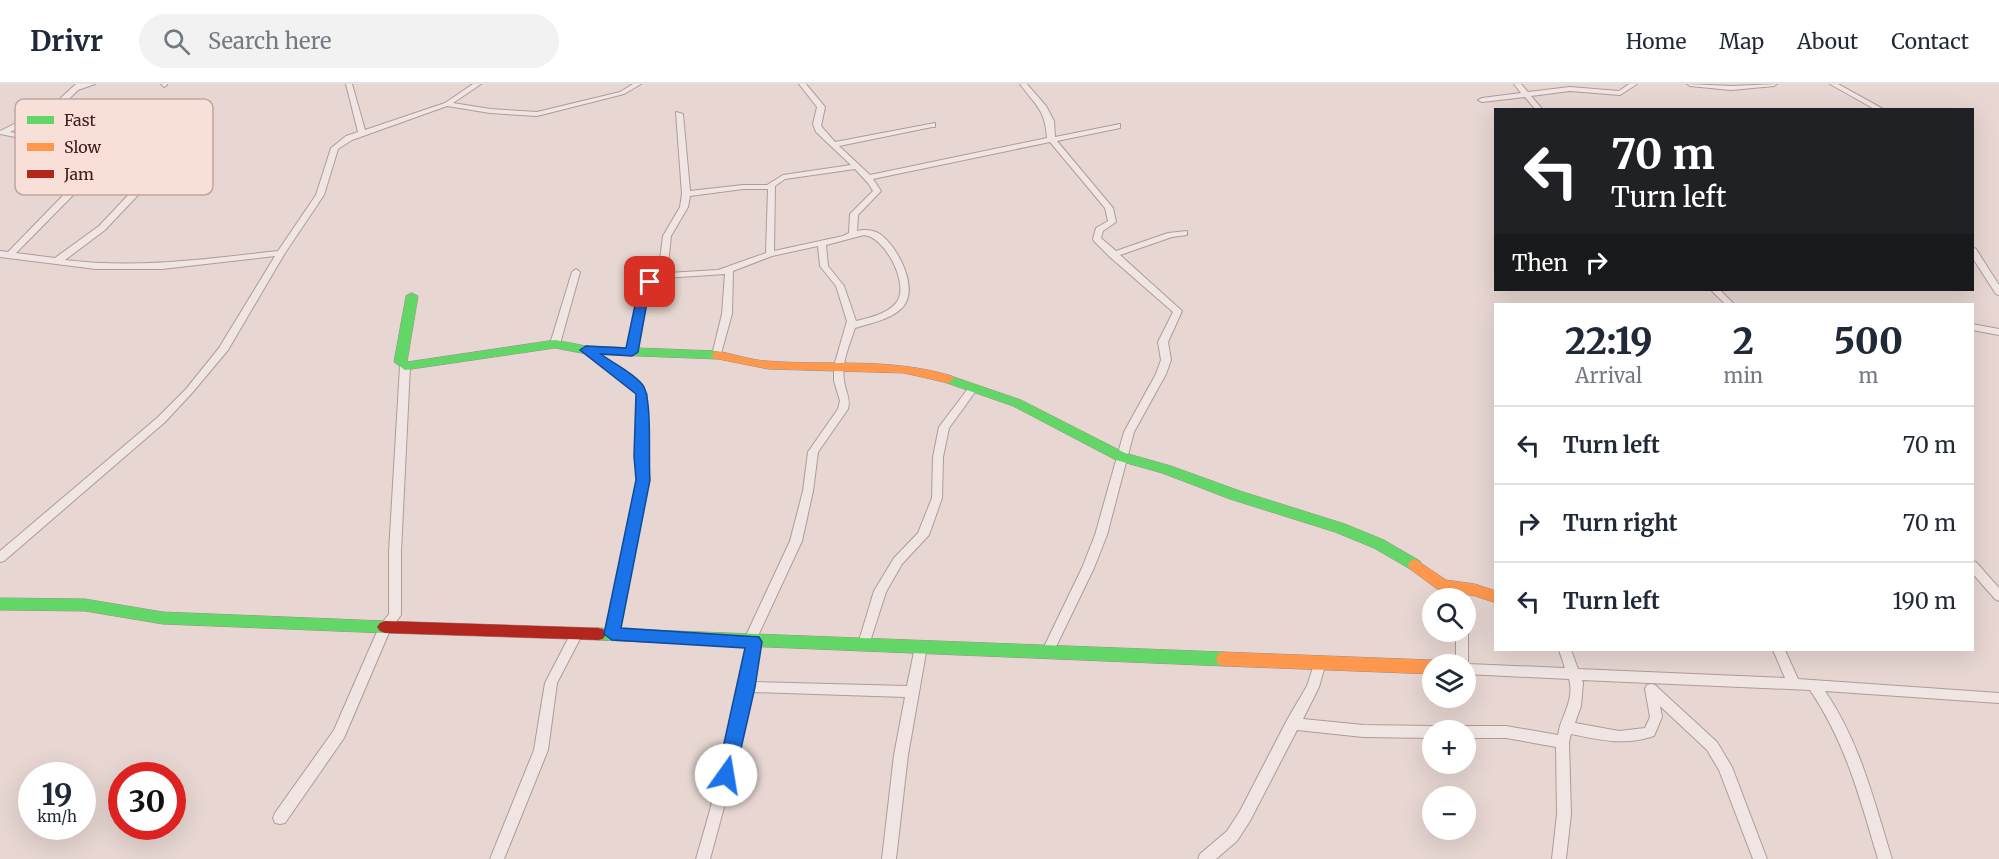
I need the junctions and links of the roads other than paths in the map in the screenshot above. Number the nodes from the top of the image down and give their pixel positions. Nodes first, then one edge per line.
1 (92, 84) edge
2 (349, 84) edge
3 (478, 84) edge
4 (638, 84) edge
5 (802, 84) edge
6 (1023, 84) edge
7 (1517, 84) edge
8 (1634, 84) edge
9 (1690, 84) edge
10 (1774, 84) edge
11 (1833, 84) edge
12 (79, 86) edge
13 (1528, 95) junction
14 (63, 99) edge
15 (1482, 100) dead end
16 (447, 104) junction
17 (1538, 108) edge
18 (1878, 108) edge
19 (679, 114) dead end
20 (932, 125) dead end
21 (1117, 126) dead end
22 (362, 134) junction
23 (1051, 138) junction
24 (833, 145) junction
25 (857, 166) junction
26 (869, 177) junction
27 (770, 186) junction
28 (686, 194) junction
29 (68, 195) edge
30 (133, 195) edge
31 (853, 234) junction
32 (1184, 234) dead end
33 (822, 242) junction
34 (1974, 252) edge
35 (281, 253) junction
36 (0, 254) edge
37 (770, 254) junction
38 (10, 255) junction
39 (1113, 255) junction
40 (56, 262) junction
41 (729, 270) junction
42 (576, 272) dead end
43 (662, 276) junction
44 (1716, 291) edge
45 (1999, 292) edge
46 (412, 296) dead end
47 (1729, 303) edge
48 (850, 326) junction
49 (1974, 327) edge
50 (1999, 332) edge
51 (555, 344) junction
52 (586, 350) junction
53 (632, 352) junction
54 (717, 355) junction
55 (405, 366) junction
56 (839, 366) junction
57 (973, 388) junction
58 (1121, 457) junction
59 (0, 558) edge
60 (1974, 567) edge
61 (1450, 588) edge
62 (1476, 595) edge
63 (1999, 596) edge
64 (1494, 597) edge
65 (0, 604) edge
66 (386, 627) junction
67 (612, 634) junction
68 (576, 635) junction
69 (751, 642) junction
70 (864, 644) junction
71 (921, 647) junction
72 (1565, 651) edge
73 (1779, 651) edge
74 (1047, 653) junction
75 (1320, 662) junction
76 (1422, 667) edge
77 (1476, 669) edge
78 (1576, 674) junction
79 (1648, 682) junction
80 (1794, 684) junction
81 (1813, 685) junction
82 (747, 687) junction
83 (913, 692) junction
84 (1999, 698) edge
85 (1292, 724) junction
86 (1566, 727) junction
87 (1422, 732) edge
88 (1476, 732) edge
89 (1562, 742) junction
90 (280, 818) dead end
91 (1561, 858) edge
92 (497, 859) edge
93 (703, 859) edge
94 (889, 859) edge
95 (1205, 859) edge
96 (1760, 859) edge
97 (1885, 859) edge

1 - 12 street
2 - 22 street
3 - 16 street
4 - 16 street
5 - 24 street
6 - 23 street
7 - 13 street
8 - 13 street
9 - 10 street
11 - 18 street
12 - 14 street
13 - 15 street
13 - 17 street
16 - 22 street
19 - 28 street
20 - 24 street
21 - 23 street
22 - 35 street
23 - 26 street
23 - 39 street
24 - 25 street
25 - 26 street
25 - 27 street
26 - 31 street
27 - 28 street
27 - 37 street
28 - 43 street
29 - 38 street
30 - 40 street
31 - 33 street
31 - 48 street
32 - 39 street
33 - 37 street
33 - 48 street
34 - 45 street
35 - 40 street
35 - 59 street
36 - 38 street
37 - 41 street
38 - 40 street
39 - 58 street
41 - 43 street
41 - 54 street
42 - 51 street
43 - 53 street
44 - 47 street
46 - 55 street
48 - 56 street
49 - 50 street
51 - 52 street
51 - 55 street
52 - 53 street
52 - 67 street
53 - 54 street
54 - 56 street
55 - 66 street
56 - 57 street
56 - 69 street
57 - 58 street
57 - 70 street
58 - 61 street
58 - 74 street
60 - 63 street
62 - 64 street
65 - 66 street
66 - 68 street
66 - 90 street
67 - 68 street
67 - 69 street
68 - 92 street
69 - 70 street
69 - 82 street
70 - 71 street
71 - 74 street
71 - 83 street
72 - 78 street
73 - 80 street
74 - 75 street
75 - 76 street
75 - 85 street
77 - 78 street
78 - 79 street
78 - 86 street
79 - 80 street
79 - 86 street
79 - 96 street
80 - 81 street
81 - 84 street
81 - 97 street
82 - 83 street
82 - 93 street
83 - 94 street
85 - 87 street
85 - 95 street
86 - 89 street
88 - 89 street
89 - 91 street

